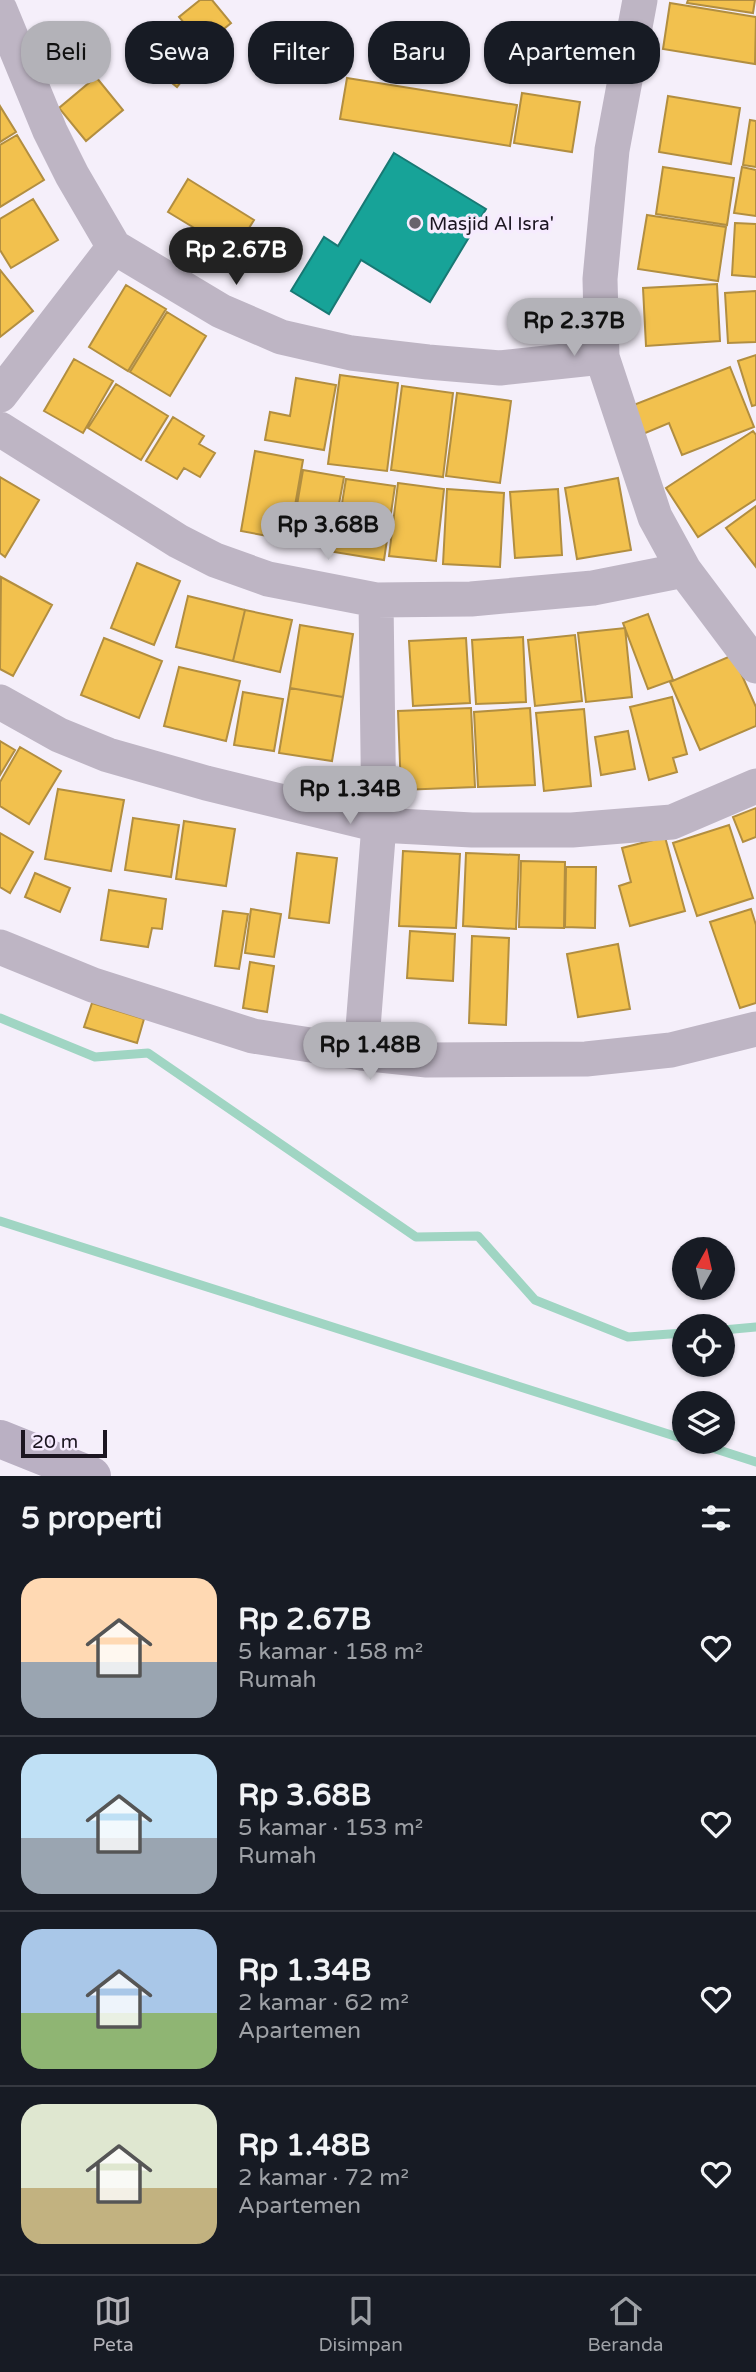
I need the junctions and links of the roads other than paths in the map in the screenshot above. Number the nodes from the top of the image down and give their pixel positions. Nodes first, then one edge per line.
1 (6, 0) edge
2 (640, 0) edge
3 (0, 3) edge
4 (0, 10) edge
5 (114, 247) junction
6 (602, 357) junction
7 (0, 395) edge
8 (0, 429) edge
9 (684, 570) junction
10 (376, 600) junction
11 (756, 666) edge
12 (0, 702) edge
13 (756, 786) edge
14 (379, 825) junction
15 (0, 947) edge
16 (756, 1029) edge
17 (361, 1053) junction
18 (0, 1439) edge
19 (92, 1476) edge

1 - 3 street
2 - 6 street
4 - 5 street
5 - 6 street
5 - 7 street
6 - 9 street
8 - 10 street
9 - 10 street
9 - 11 street
10 - 14 street
12 - 14 street
13 - 14 street
14 - 17 street
15 - 17 street
16 - 17 street
18 - 19 highway

